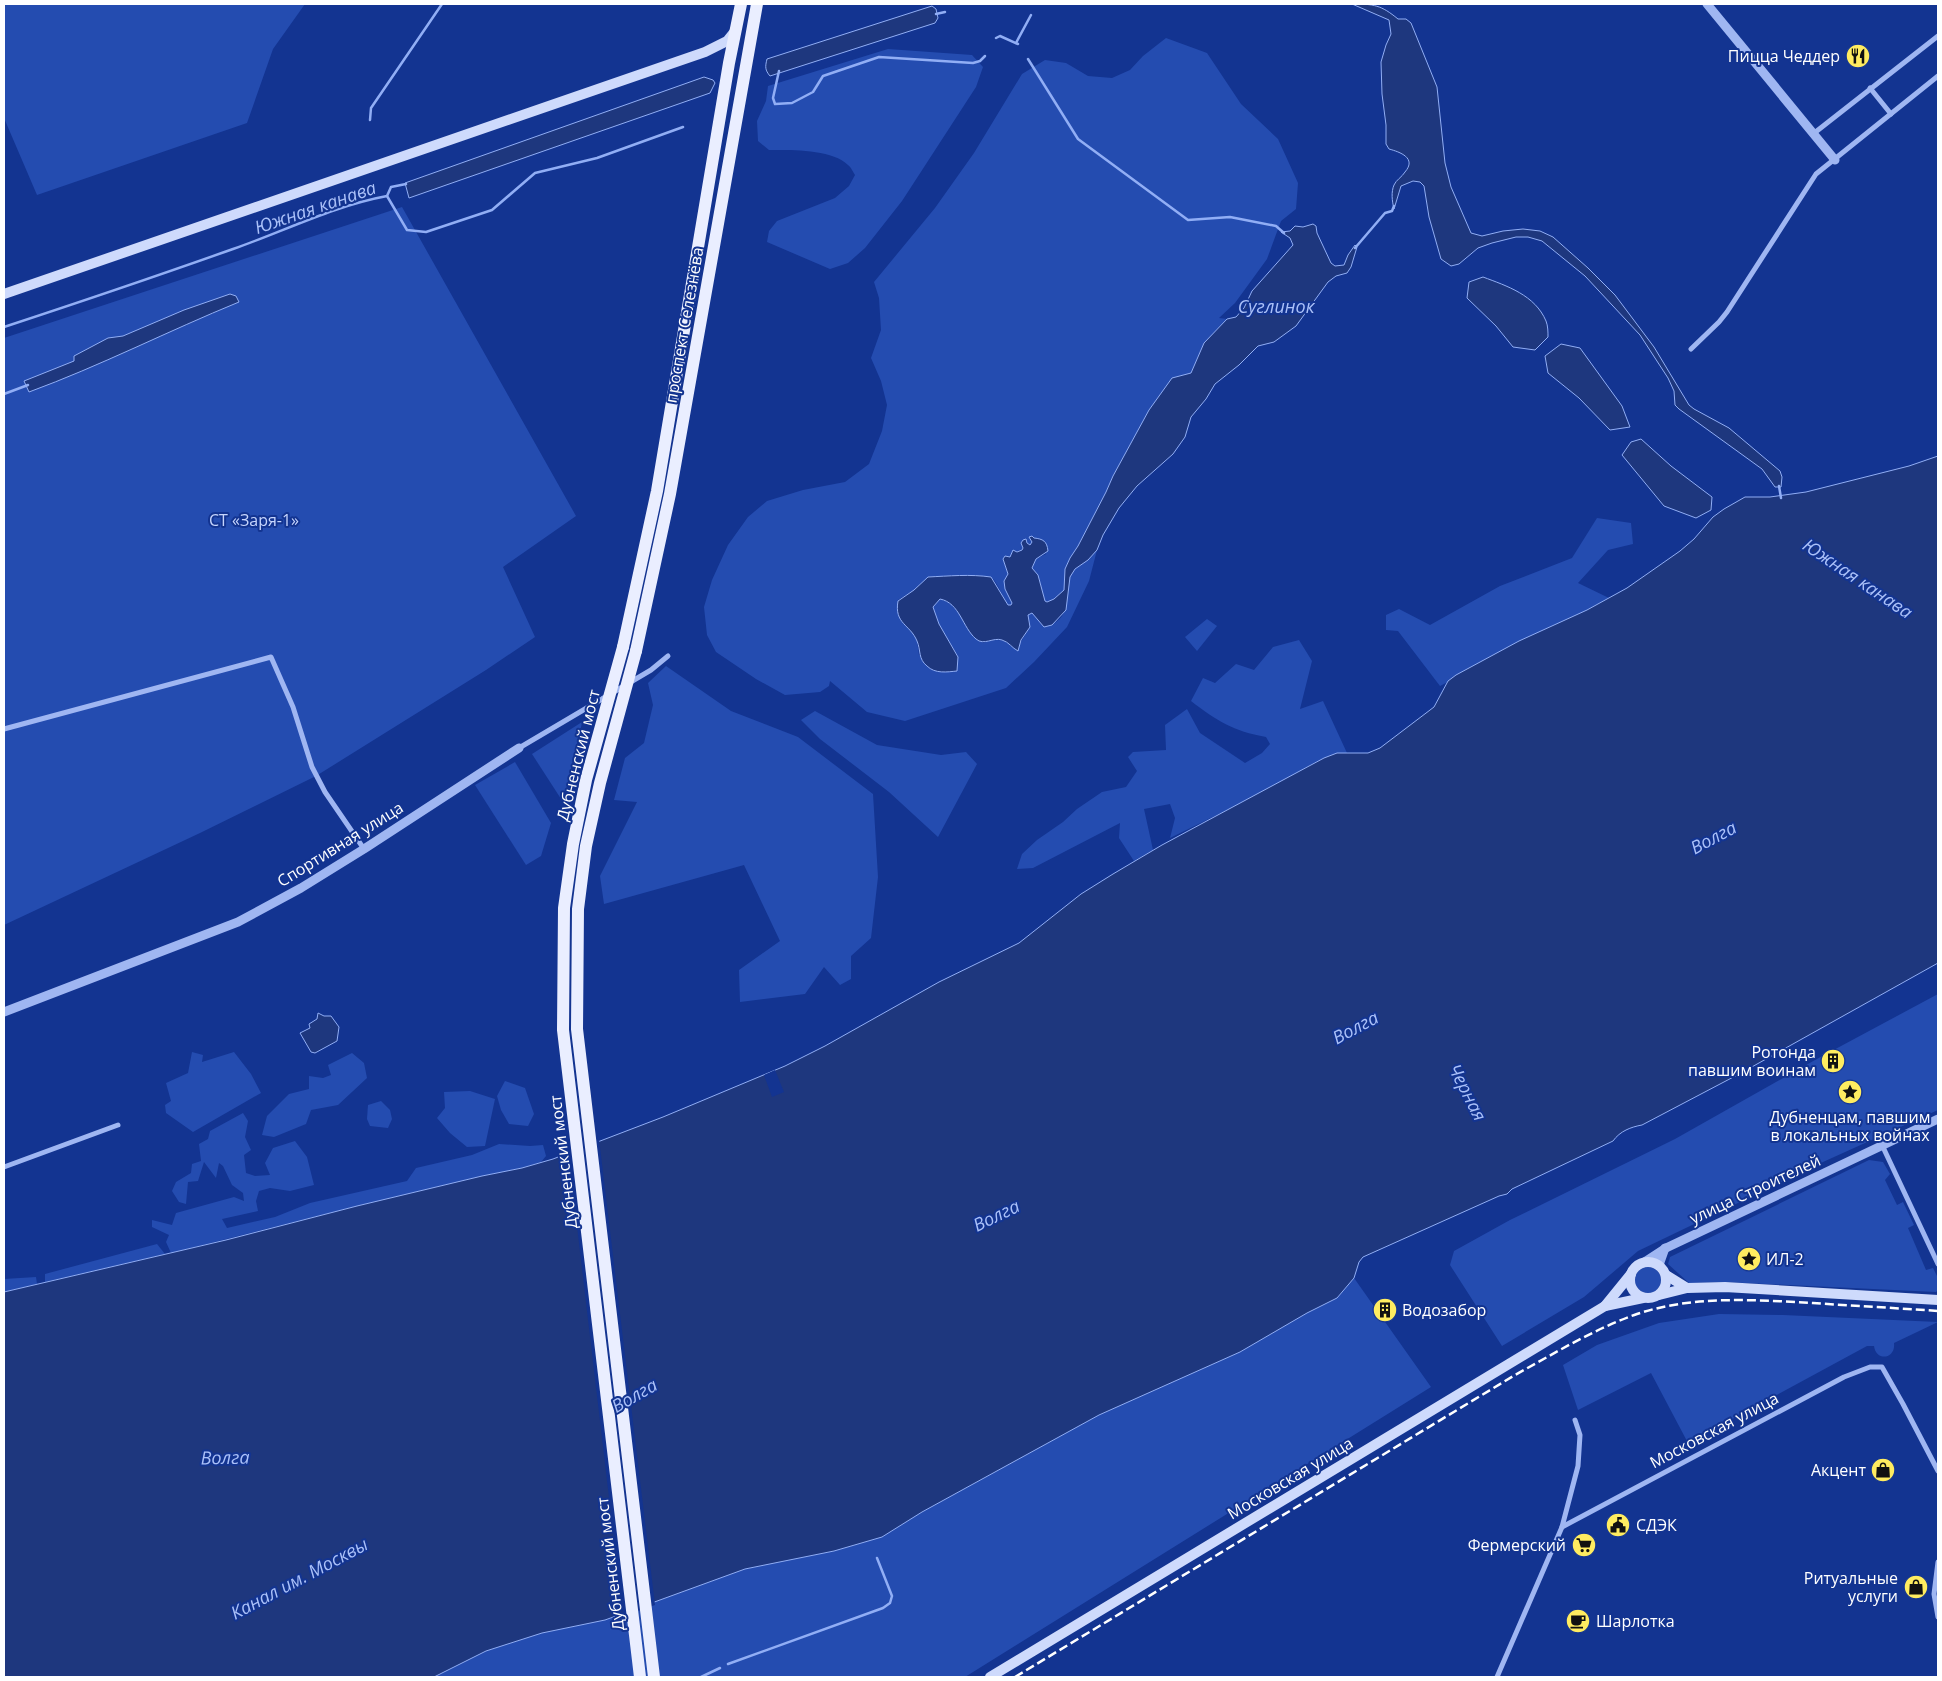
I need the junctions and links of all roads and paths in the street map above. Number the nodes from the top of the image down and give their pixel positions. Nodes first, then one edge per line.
1 (741, 4) edge
2 (757, 4) edge
3 (1706, 4) edge
4 (736, 30) junction
5 (1938, 36) edge
6 (709, 51) junction
7 (729, 63) junction
8 (1938, 76) edge
9 (1870, 88) junction
10 (1891, 114) junction
11 (1812, 134) junction
12 (1835, 160) junction
13 (4, 294) edge
14 (1690, 349) dead end
15 (623, 647) joint
16 (636, 651) joint
17 (668, 656) dead end
18 (4, 730) edge
19 (519, 748) joint
20 (364, 849) junction
21 (4, 1012) edge
22 (1938, 1120) edge
23 (118, 1125) dead end
24 (1882, 1145) junction
25 (4, 1167) edge
26 (1666, 1248) junction
27 (1643, 1263) junction
28 (1938, 1264) edge
29 (1659, 1266) junction
30 (1631, 1274) junction
31 (1666, 1275) junction
32 (1687, 1288) junction
33 (1659, 1295) junction
34 (1642, 1298) junction
35 (1938, 1300) edge
36 (1605, 1306) junction
37 (1575, 1420) dead end
38 (1938, 1471) edge
39 (1562, 1527) junction
40 (1938, 1562) edge
41 (1938, 1617) edge
42 (640, 1677) edge
43 (654, 1677) edge
44 (990, 1677) edge
45 (1498, 1677) edge

1 - 4 main road, проспект Селезнёва
2 - 16 main road, проспект Селезнёва
3 - 11 street
4 - 6 main road
4 - 7 main road, проспект Селезнёва
5 - 9 street
6 - 7 main road
6 - 13 main road
7 - 15 main road, проспект Селезнёва
8 - 10 street
9 - 10 street
9 - 11 street
10 - 12 street
11 - 12 street
12 - 14 street
15 - 42 main road, Дубненский мост, bridge
16 - 43 main road, Дубненский мост, bridge
17 - 19 street, Спортивная улица
18 - 20 street
19 - 20 street, Спортивная улица
20 - 21 street, Спортивная улица
22 - 24 street, улица Строителей
23 - 25 street
24 - 26 street, улица Строителей
24 - 28 street
26 - 27 street, улица Строителей
26 - 29 street
27 - 29 main road
27 - 30 main road
29 - 31 main road
30 - 34 main road
30 - 36 main road
31 - 32 main road
31 - 33 main road
32 - 33 main road
32 - 35 main road
33 - 34 main road
34 - 36 main road
36 - 44 main road, Московская улица
37 - 39 street
38 - 39 street, Московская улица
39 - 45 street
40 - 41 street

